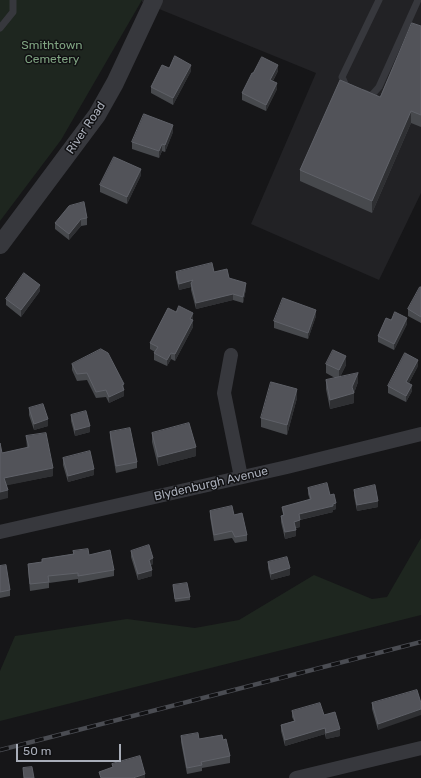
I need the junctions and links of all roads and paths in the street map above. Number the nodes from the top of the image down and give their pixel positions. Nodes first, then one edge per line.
1 (13, 0) edge
2 (154, 0) edge
3 (379, 0) edge
4 (418, 0) edge
5 (0, 28) edge
6 (0, 245) edge
7 (231, 355) dead end
8 (421, 434) edge
9 (241, 477) junction
10 (0, 532) edge
11 (421, 748) edge
12 (296, 778) edge

1 - 5 lane
2 - 6 street, River Road
3 - 4 lane
7 - 9 street
8 - 9 street, Blydenburgh Avenue
9 - 10 street, Blydenburgh Avenue
11 - 12 street

